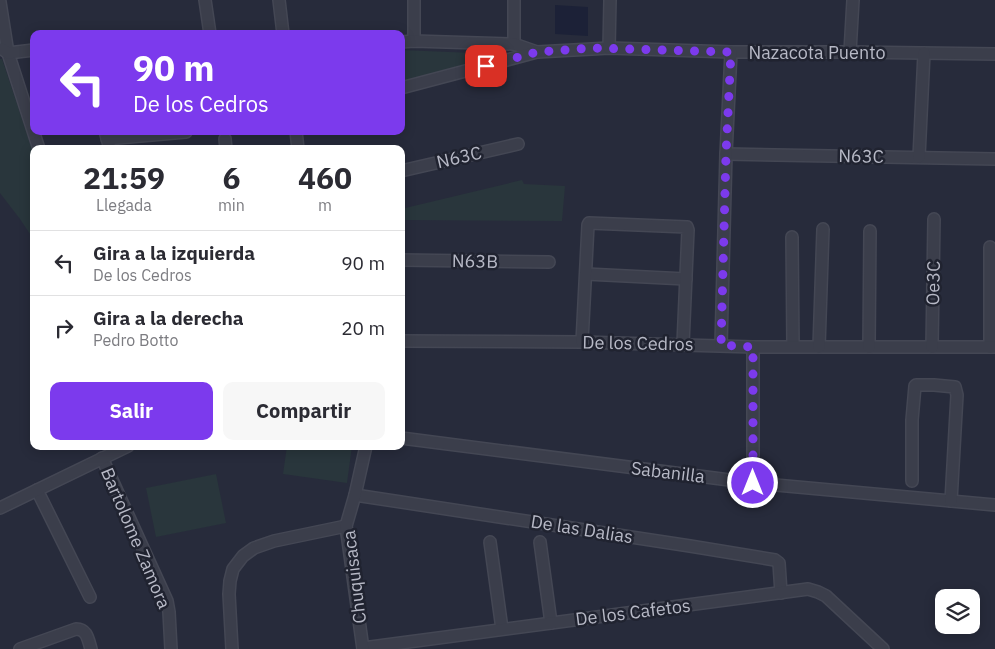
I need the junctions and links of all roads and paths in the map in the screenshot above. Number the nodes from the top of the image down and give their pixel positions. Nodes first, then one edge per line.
1 (205, 0) edge
2 (279, 0) edge
3 (414, 0) edge
4 (514, 0) edge
5 (610, 0) edge
6 (853, 0) edge
7 (0, 2) edge
8 (209, 30) edge
9 (283, 30) edge
10 (414, 41) junction
11 (405, 42) edge
12 (514, 44) junction
13 (608, 48) junction
14 (30, 50) edge
15 (4, 51) edge
16 (537, 52) junction
17 (731, 52) junction
18 (850, 52) junction
19 (924, 54) junction
20 (995, 54) edge
21 (405, 87) edge
22 (30, 124) edge
23 (156, 135) edge
24 (107, 140) edge
25 (518, 144) dead end
26 (726, 154) junction
27 (920, 157) junction
28 (995, 158) edge
29 (405, 170) edge
30 (934, 219) dead end
31 (823, 230) dead end
32 (870, 231) dead end
33 (792, 236) dead end
34 (990, 247) dead end
35 (405, 260) edge
36 (548, 262) dead end
37 (586, 274) junction
38 (686, 279) junction
39 (405, 341) edge
40 (582, 342) junction
41 (684, 344) junction
42 (721, 345) junction
43 (793, 346) junction
44 (753, 347) junction
45 (819, 347) junction
46 (869, 347) junction
47 (932, 347) junction
48 (992, 347) edge
49 (405, 439) edge
50 (119, 450) edge
51 (365, 450) edge
52 (102, 458) junction
53 (912, 481) dead end
54 (753, 483) junction
55 (37, 490) junction
56 (355, 495) junction
57 (951, 501) junction
58 (995, 505) edge
59 (0, 508) edge
60 (346, 526) junction
61 (490, 542) dead end
62 (540, 542) dead end
63 (782, 593) junction
64 (90, 597) dead end
65 (551, 623) junction
66 (502, 629) junction
67 (363, 648) edge
68 (20, 649) edge
69 (91, 649) edge
70 (171, 649) edge
71 (232, 649) edge
72 (882, 649) edge

1 - 8 street
2 - 9 street
3 - 10 street
4 - 12 street
5 - 13 street
6 - 18 street
7 - 15 street
10 - 11 street, Nazacota Puento
10 - 12 street, Nazacota Puento
12 - 16 street, Nazacota Puento
13 - 16 street, Nazacota Puento
13 - 17 street, Nazacota Puento
14 - 15 street
15 - 22 street
16 - 21 street
17 - 18 street, Nazacota Puento
17 - 26 street
18 - 19 street, Nazacota Puento
19 - 20 street, Nazacota Puento
19 - 27 street
23 - 24 street
25 - 29 street, N63C
26 - 27 street, N63C
26 - 42 street
27 - 28 street, N63C
30 - 47 street, Oe3C
31 - 45 street
32 - 46 street
33 - 43 street
34 - 48 street
35 - 36 street, N63B
37 - 38 street
37 - 38 street
37 - 40 street
38 - 41 street
39 - 40 street, De los Cedros
40 - 41 street, De los Cedros
41 - 42 street, De los Cedros
42 - 44 street, De los Cedros
43 - 44 street, De los Cedros
43 - 45 street, De los Cedros
44 - 54 street
45 - 46 street, De los Cedros
46 - 47 street, De los Cedros
47 - 48 street, De los Cedros
49 - 54 street, Sabanilla
50 - 52 street
51 - 56 street, Chuquisaca
52 - 55 street
52 - 70 street, Bartolome Zamora
53 - 57 street
54 - 57 street, Sabanilla
55 - 59 street
55 - 64 street
56 - 60 street, Chuquisaca
56 - 63 street, De las Dalias
57 - 58 street, Sabanilla
60 - 67 street, Chuquisaca
60 - 71 street
61 - 66 street
62 - 65 street
63 - 65 street, De los Cafetos
63 - 72 street, De los Cafetos
65 - 66 street, De los Cafetos
66 - 67 street, De los Cafetos
68 - 69 street

